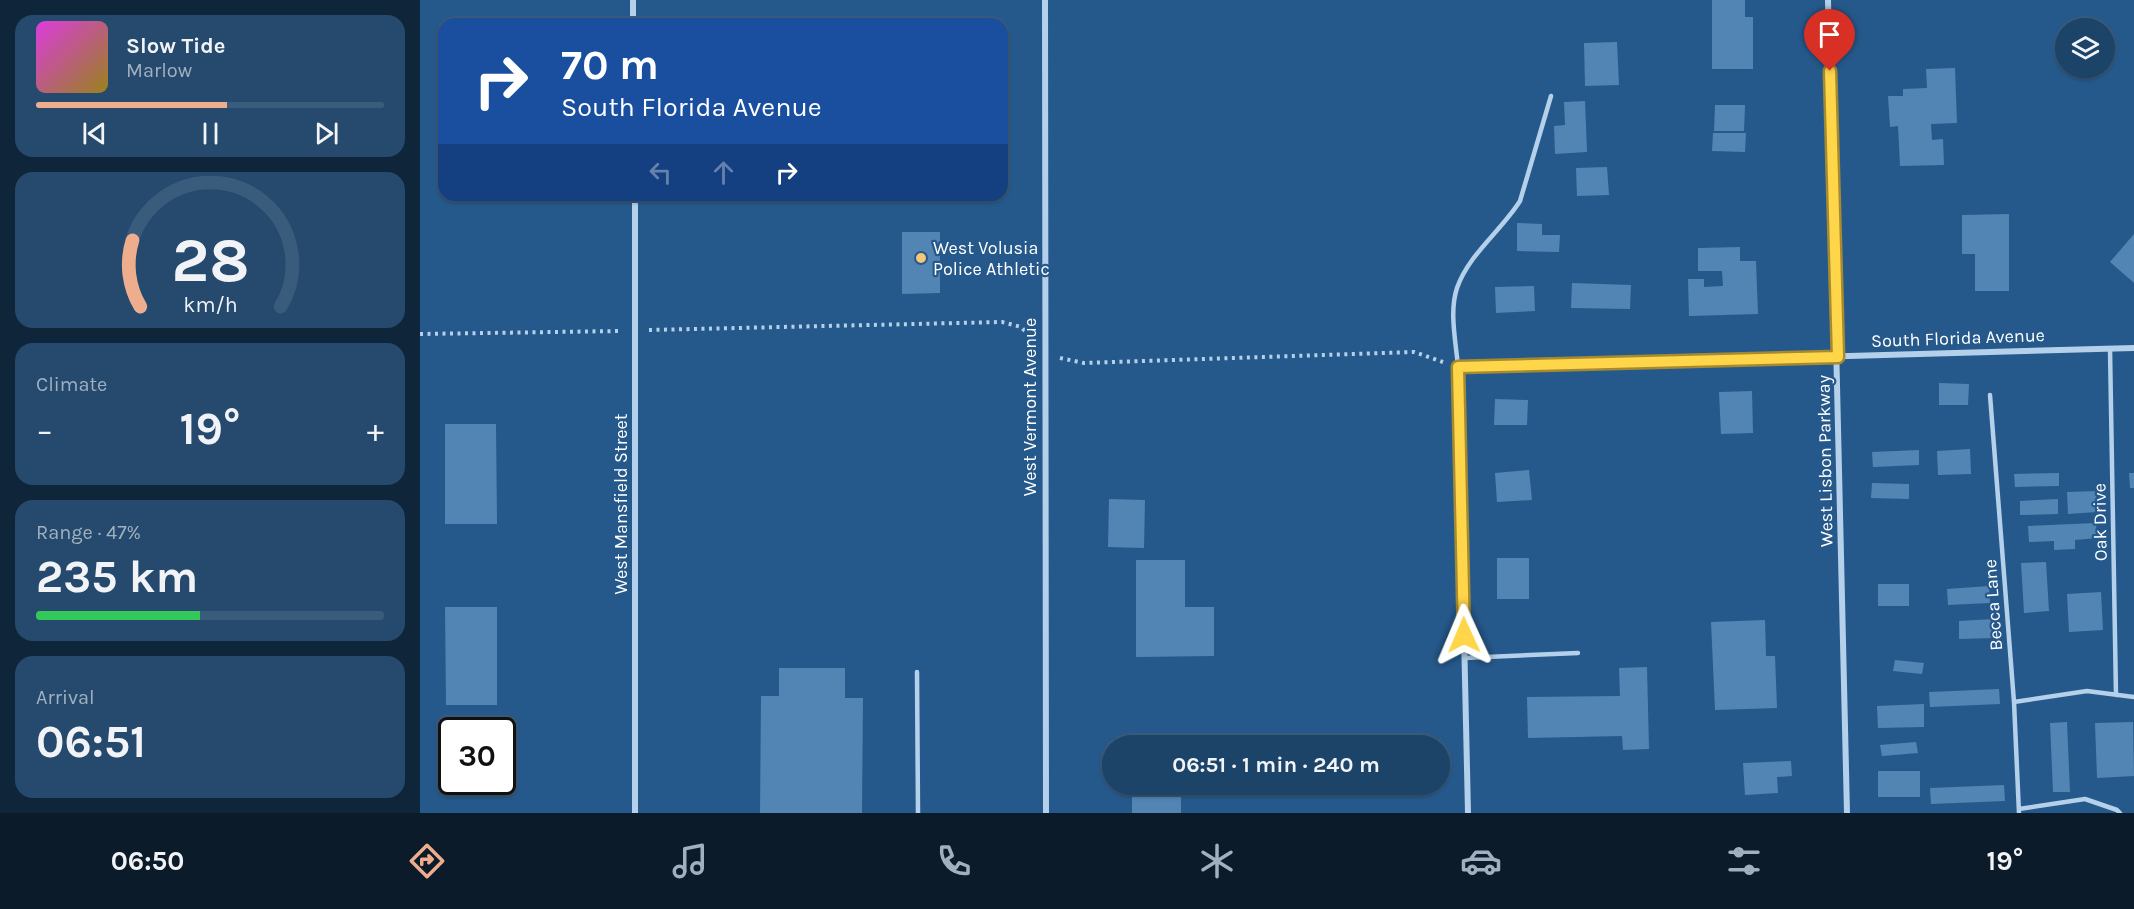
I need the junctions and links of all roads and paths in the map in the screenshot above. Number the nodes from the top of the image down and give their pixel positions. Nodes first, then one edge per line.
1 (633, 0) edge
2 (1045, 0) edge
3 (1828, 0) edge
4 (633, 18) edge
5 (1551, 96) dead end
6 (635, 201) edge
7 (636, 331) junction
8 (420, 334) edge
9 (2134, 348) edge
10 (2110, 349) junction
11 (1045, 350) junction
12 (1838, 357) junction
13 (1458, 367) junction
14 (1990, 395) dead end
15 (1578, 653) dead end
16 (1464, 658) junction
17 (916, 672) dead end
18 (2116, 695) junction
19 (2134, 697) edge
20 (2014, 702) junction
21 (2019, 811) edge
22 (635, 813) edge
23 (918, 813) edge
24 (1046, 813) edge
25 (1468, 813) edge
26 (1847, 813) edge
27 (2120, 813) edge

1 - 4 street
2 - 11 street, West Vermont Avenue
3 - 12 street, West Lisbon Parkway
5 - 13 lane
6 - 7 street, West Mansfield Street
7 - 8 path
7 - 11 path
7 - 22 street, West Mansfield Street
9 - 10 street, South Florida Avenue
10 - 12 street, South Florida Avenue
10 - 18 lane, Oak Drive
11 - 13 path
11 - 24 street, West Vermont Avenue
12 - 13 street, South Florida Avenue
12 - 26 street, West Lisbon Parkway
13 - 16 street
14 - 20 lane, Becca Lane
15 - 16 lane
16 - 25 street
17 - 23 lane
18 - 19 lane
18 - 20 lane
20 - 21 lane, Becca Lane
21 - 27 lane

